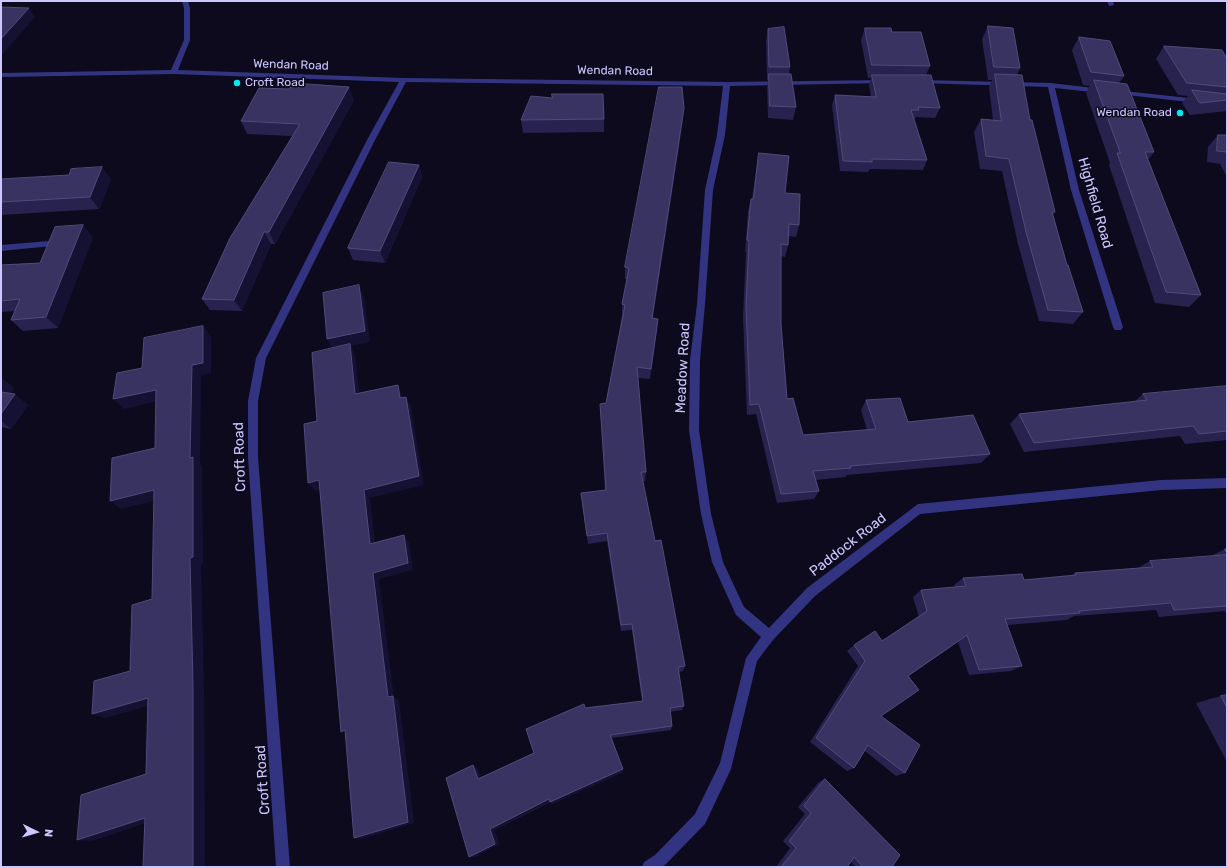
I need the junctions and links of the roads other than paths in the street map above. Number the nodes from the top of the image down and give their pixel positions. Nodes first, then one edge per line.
1 (185, 1) edge
2 (174, 72) junction
3 (1, 74) edge
4 (404, 80) junction
5 (888, 81) edge
6 (912, 82) edge
7 (727, 84) junction
8 (1051, 85) junction
9 (1204, 102) edge
10 (49, 244) edge
11 (1, 248) edge
12 (1118, 327) dead end
13 (1227, 483) edge
14 (769, 636) junction
15 (283, 867) edge
16 (649, 867) edge

1 - 2 street
2 - 3 street, Wendan Road
2 - 4 street, Wendan Road
4 - 7 street, Wendan Road
4 - 15 street, Croft Road
5 - 7 street, Wendan Road
6 - 8 street
7 - 14 street, Meadow Road
8 - 9 street
8 - 12 street, Highfield Road
10 - 11 street
13 - 14 street, Paddock Road
14 - 16 street, Paddock Road

